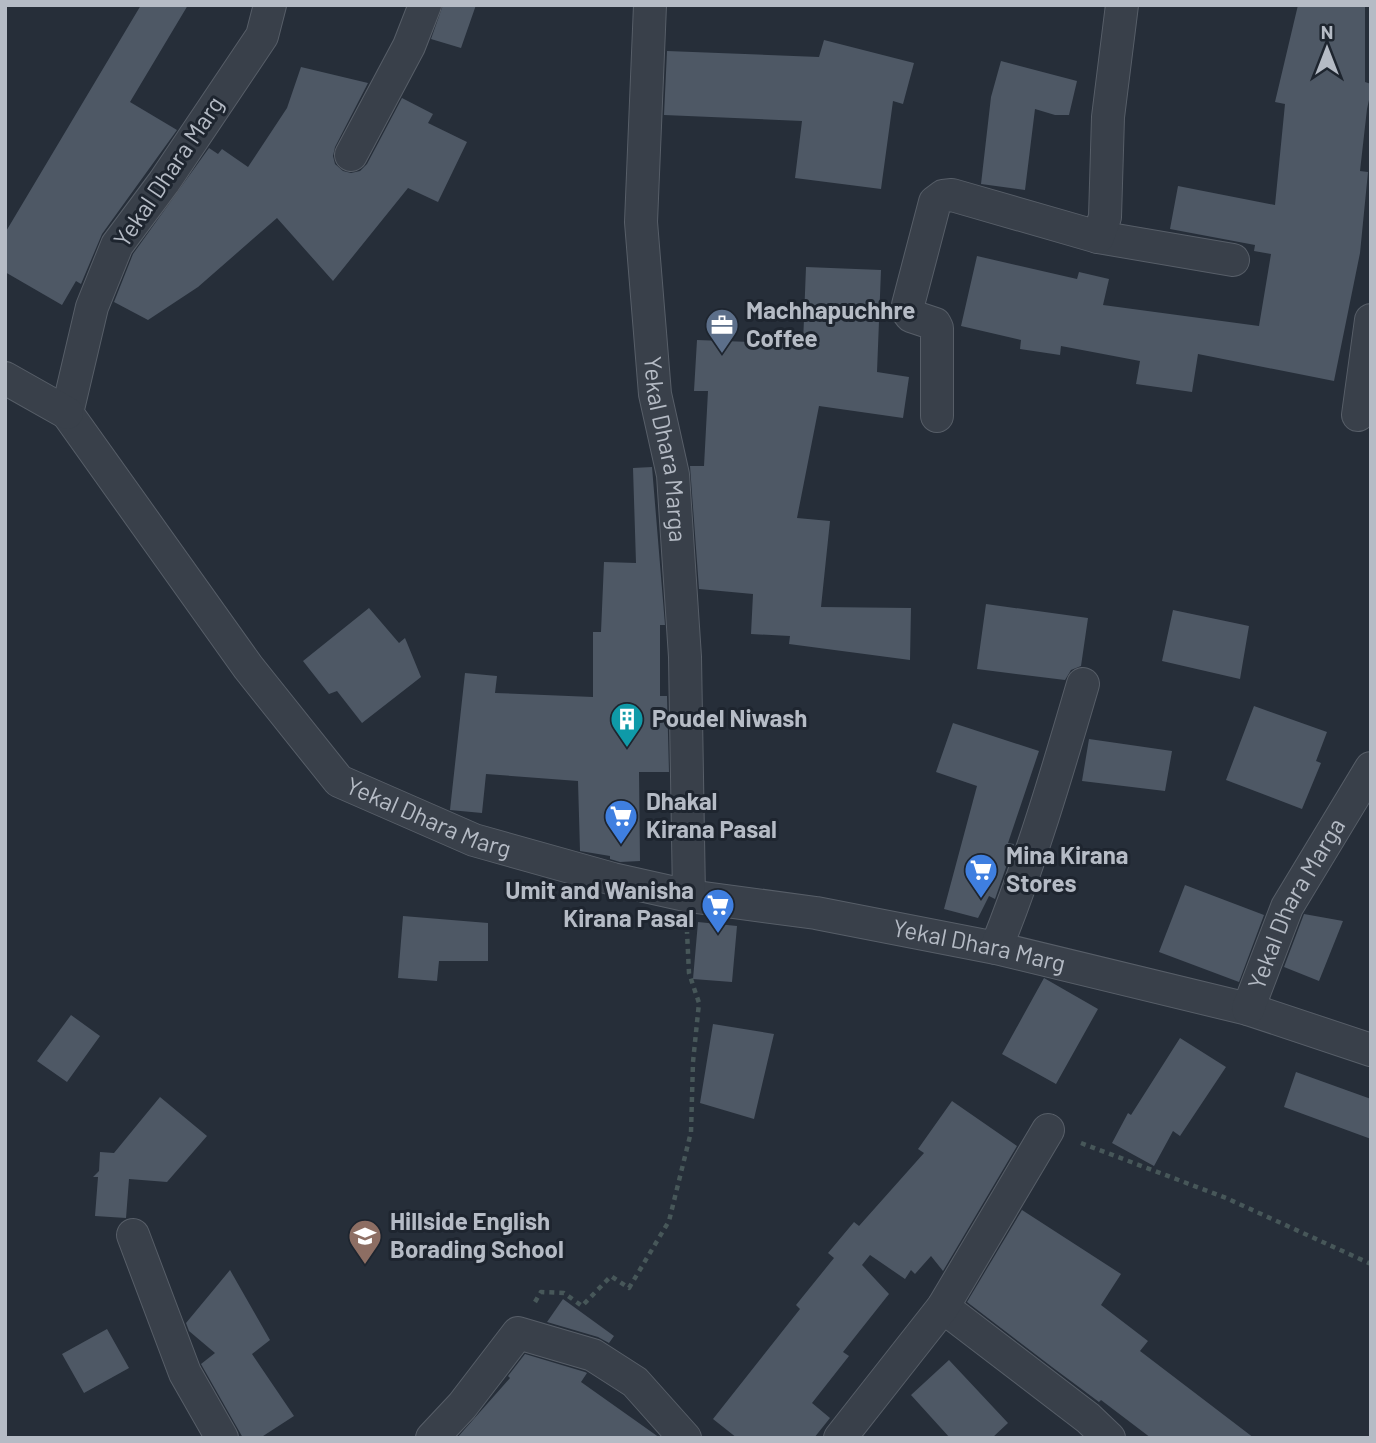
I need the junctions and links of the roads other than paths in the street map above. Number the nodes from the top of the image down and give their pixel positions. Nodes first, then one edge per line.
1 (270, 5) edge
2 (425, 5) edge
3 (649, 5) edge
4 (1122, 5) edge
5 (351, 155) dead end
6 (1098, 237) junction
7 (1233, 260) dead end
8 (1371, 320) edge
9 (5, 378) edge
10 (67, 413) junction
11 (1358, 415) dead end
12 (937, 416) dead end
13 (1083, 684) dead end
14 (1371, 768) edge
15 (689, 895) junction
16 (996, 948) junction
17 (1248, 1009) junction
18 (1371, 1050) edge
19 (1048, 1130) road end
20 (133, 1235) dead end
21 (943, 1307) junction
22 (222, 1438) edge
23 (432, 1438) edge
24 (685, 1438) edge
25 (840, 1438) edge
26 (1109, 1438) edge

1 - 10 street, Yekal Dhara Marg
2 - 5 street
3 - 15 street, Yekal Dhara Marga
4 - 6 street
6 - 7 street
6 - 12 street
8 - 11 street
9 - 10 street
10 - 15 street, Yekal Dhara Marg
13 - 16 street
14 - 17 street, Yekal Dhara Marga
15 - 16 street, Yekal Dhara Marg
16 - 17 street, Yekal Dhara Marg
17 - 18 street, Yekal Dhara Marg
19 - 21 street
20 - 22 street
21 - 25 street
21 - 26 street
23 - 24 street

